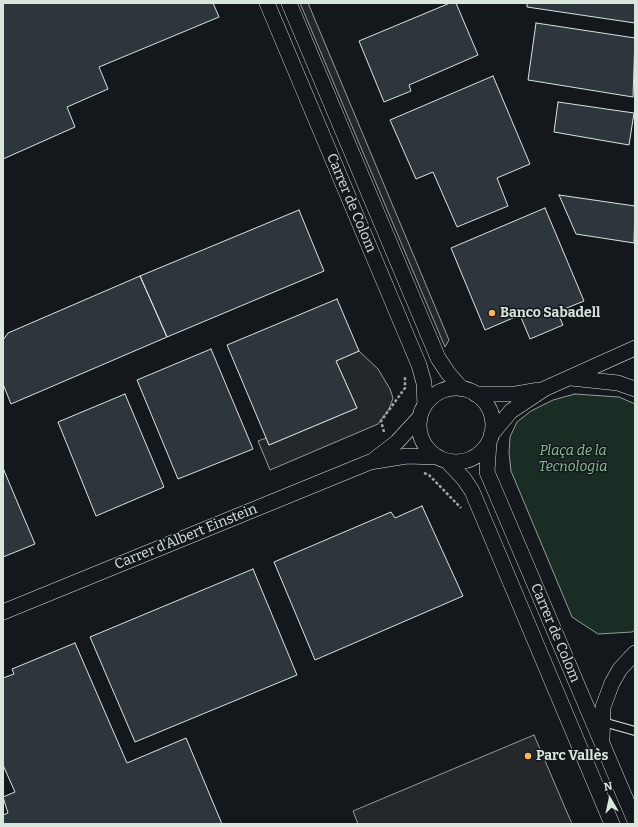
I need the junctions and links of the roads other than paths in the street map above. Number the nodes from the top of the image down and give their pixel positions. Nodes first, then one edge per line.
1 (267, 3) edge
2 (289, 3) edge
3 (635, 348) edge
4 (569, 378) junction
5 (462, 389) junction
6 (544, 389) junction
7 (635, 389) edge
8 (475, 394) junction
9 (422, 412) junction
10 (490, 438) junction
11 (442, 459) junction
12 (370, 462) junction
13 (3, 612) edge
14 (635, 653) edge
15 (603, 722) junction
16 (635, 731) edge
17 (602, 744) junction
18 (635, 821) edge
19 (612, 824) edge

1 - 9 street, Carrer de Colom
2 - 5 street, Carrer de Colom
3 - 4 street
4 - 6 street
4 - 7 street
5 - 8 street
5 - 9 street
6 - 8 street
6 - 10 street
8 - 10 street
9 - 11 street
9 - 12 street, Carrer d'Albert Einstein
10 - 11 street
10 - 17 street, Carrer de Colom
11 - 12 street, Carrer d'Albert Einstein
11 - 19 street, Carrer de Colom
12 - 13 street, Carrer d'Albert Einstein
14 - 15 street
15 - 16 lane
15 - 17 street
17 - 18 street, Carrer de Colom

